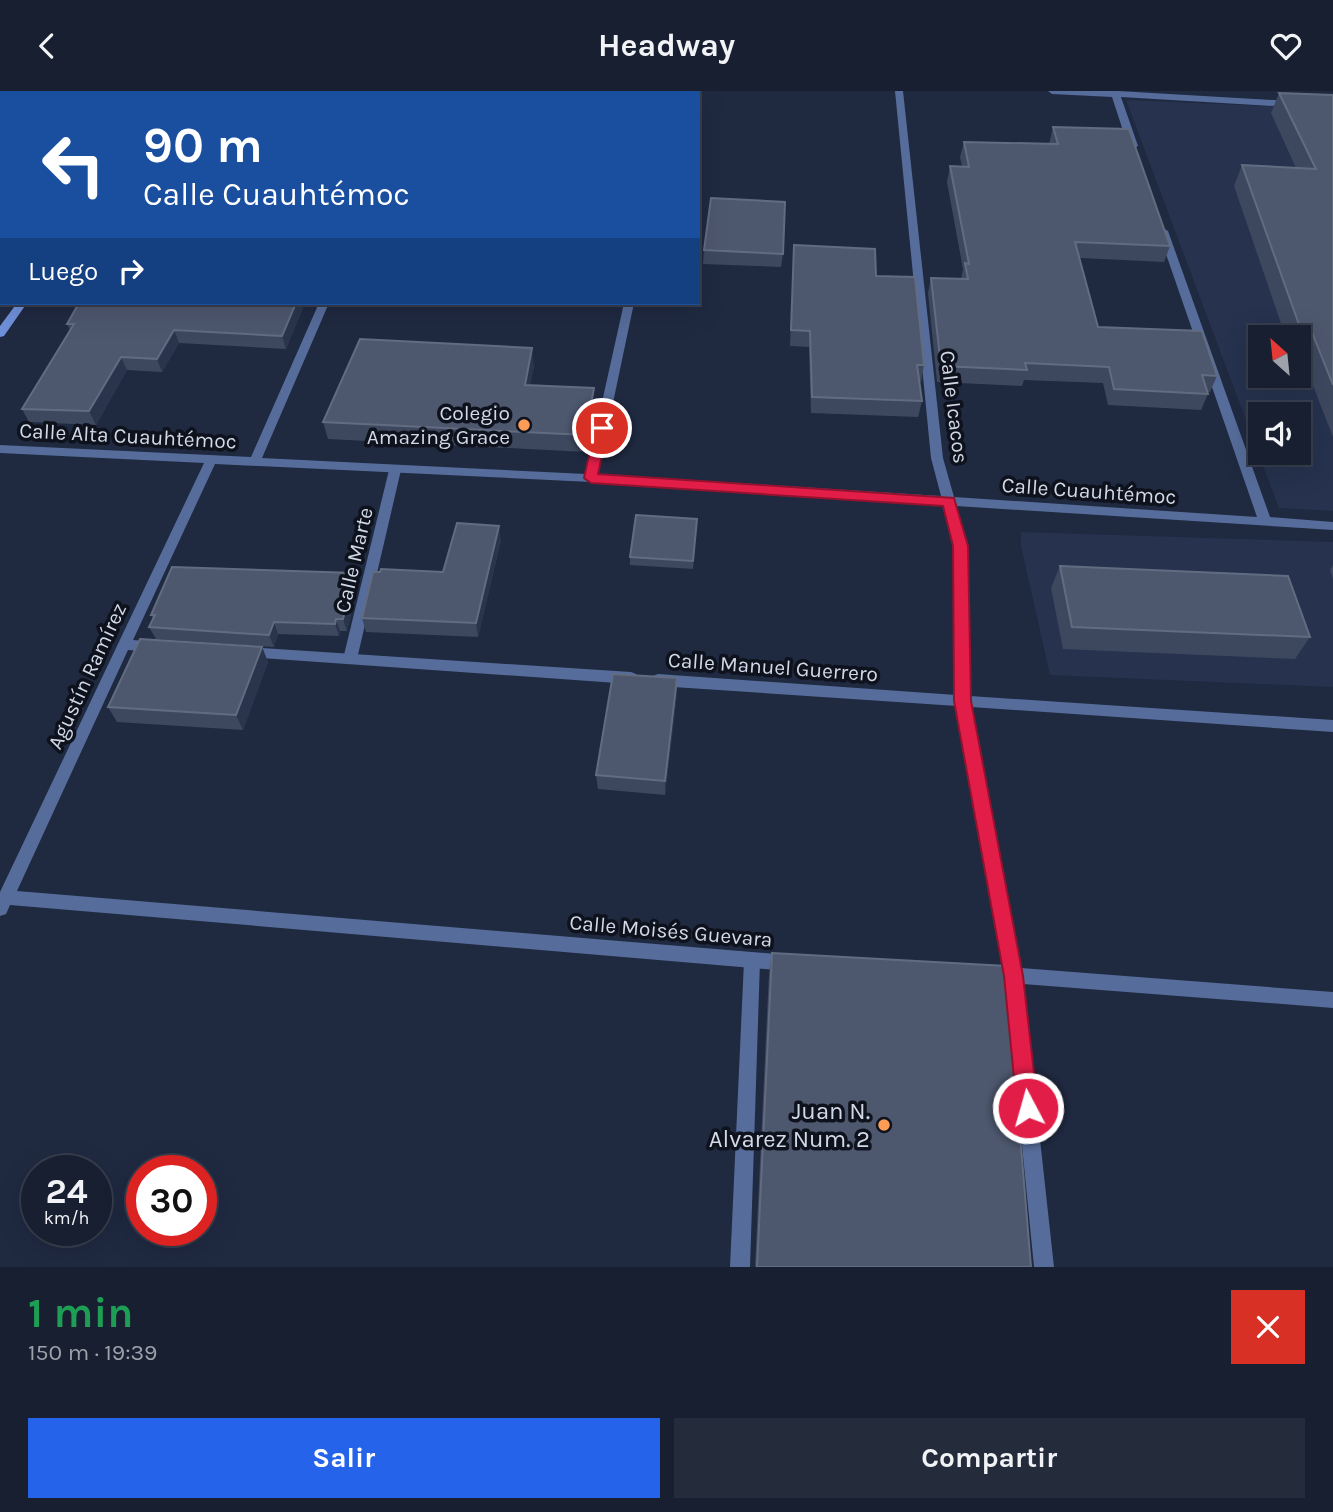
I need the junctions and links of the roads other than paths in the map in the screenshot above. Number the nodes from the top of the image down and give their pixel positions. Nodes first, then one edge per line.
1 (899, 91) edge
2 (1052, 91) edge
3 (1114, 94) edge
4 (1306, 104) edge
5 (1138, 161) edge
6 (1160, 225) edge
7 (21, 305) edge
8 (323, 305) edge
9 (629, 305) edge
10 (0, 334) edge
11 (0, 449) edge
12 (211, 460) junction
13 (255, 461) junction
14 (395, 470) junction
15 (591, 478) junction
16 (949, 501) junction
17 (1265, 522) junction
18 (1333, 526) edge
19 (126, 645) junction
20 (165, 648) edge
21 (231, 652) edge
22 (350, 659) junction
23 (962, 701) junction
24 (1333, 726) edge
25 (3, 903) edge
26 (752, 961) junction
27 (807, 964) edge
28 (973, 973) edge
29 (1014, 976) junction
30 (1333, 1000) edge
31 (740, 1267) edge
32 (1044, 1267) edge

1 - 16 street, Calle Icacos
2 - 3 street
3 - 4 street
3 - 5 street
6 - 17 street
7 - 10 main road
8 - 13 street
9 - 15 street
11 - 12 street, Calle Alta Cuauhtémoc
12 - 13 street, Calle Alta Cuauhtémoc
12 - 19 street, Agustín Ramírez
13 - 14 street, Calle Cuauhtémoc
14 - 15 street, Calle Cuauhtémoc
14 - 22 street, Calle Marte
15 - 16 street, Calle Cuauhtémoc
16 - 17 street, Calle Cuauhtémoc
16 - 23 street, Calle Icacos
17 - 18 street, Calle Cuauhtémoc
19 - 20 street
19 - 25 street, Agustín Ramírez
21 - 22 street, Calle Manuel Guerrero
22 - 23 street, Calle Manuel Guerrero
23 - 24 street, Calle Manuel Guerrero
23 - 29 street, Calle Icacos
25 - 26 street, Calle Moisés Guevara
26 - 27 street, Calle Moisés Guevara
26 - 31 street
28 - 29 street
29 - 30 street
29 - 32 street, Calle Icacos

